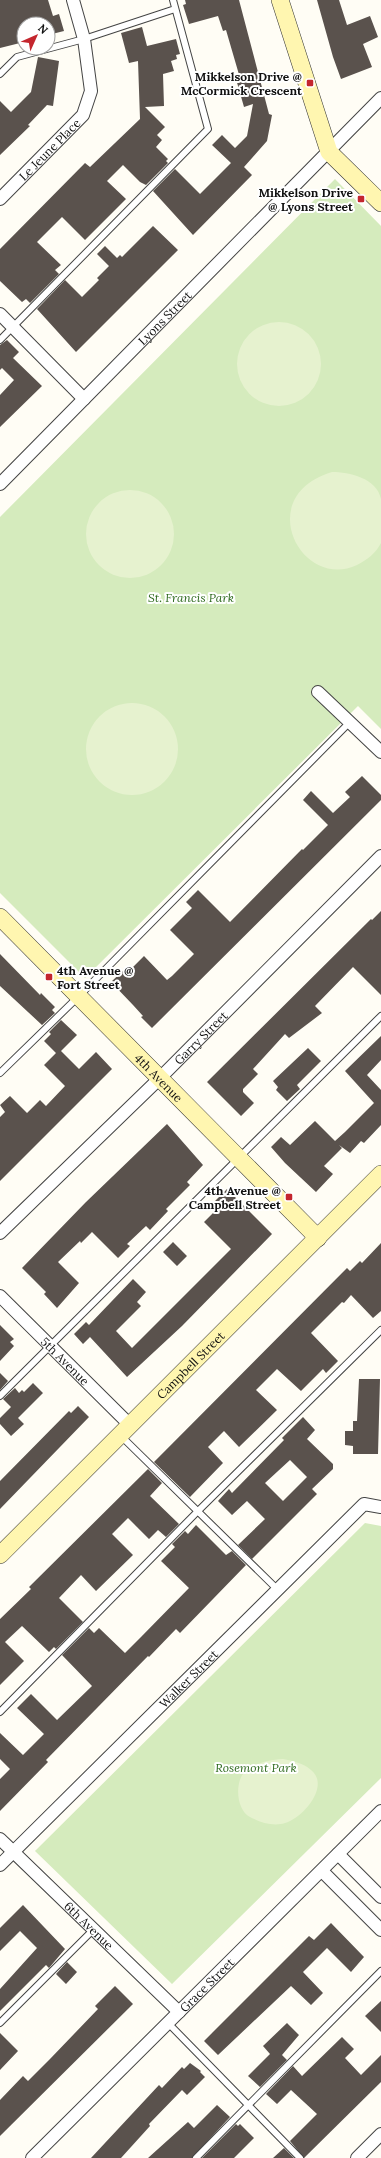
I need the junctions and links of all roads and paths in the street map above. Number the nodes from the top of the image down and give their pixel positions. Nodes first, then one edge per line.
1 (73, 0) edge
2 (173, 0) edge
3 (280, 0) edge
4 (175, 9) junction
5 (84, 39) junction
6 (0, 74) edge
7 (381, 98) edge
8 (329, 152) junction
9 (0, 199) edge
10 (381, 203) edge
11 (0, 314) edge
12 (12, 327) junction
13 (0, 340) edge
14 (84, 399) junction
15 (0, 484) edge
16 (318, 692) dead end
17 (350, 722) junction
18 (381, 752) edge
19 (381, 856) edge
20 (0, 917) edge
21 (79, 996) junction
22 (381, 1016) edge
23 (0, 1073) edge
24 (160, 1078) junction
25 (238, 1157) junction
26 (381, 1174) edge
27 (0, 1233) edge
28 (318, 1238) junction
29 (0, 1296) edge
30 (380, 1333) edge
31 (50, 1347) junction
32 (0, 1396) edge
33 (125, 1430) junction
34 (381, 1507) edge
35 (197, 1512) junction
36 (0, 1555) edge
37 (277, 1589) junction
38 (0, 1712) edge
39 (381, 1811) edge
40 (0, 1839) edge
41 (14, 1852) junction
42 (338, 1854) junction
43 (0, 1865) edge
44 (322, 1871) junction
45 (381, 1897) edge
46 (94, 1930) junction
47 (381, 1930) edge
48 (381, 1971) edge
49 (179, 2012) junction
50 (168, 2023) junction
51 (0, 2024) edge
52 (248, 2105) junction
53 (381, 2134) edge
54 (32, 2158) edge
55 (196, 2158) edge
56 (300, 2158) edge
57 (357, 2158) edge

1 - 5 street, Le Jeune Place
2 - 4 lane
3 - 8 street
4 - 5 lane
4 - 12 lane
5 - 6 lane
5 - 9 street, Le Jeune Place
7 - 8 street, Lyons Street
8 - 10 street
8 - 14 street, Lyons Street
11 - 12 street
12 - 13 lane
12 - 14 street
14 - 15 street, Lyons Street
16 - 17 street
17 - 18 street
17 - 21 lane
19 - 24 street, Garry Street
20 - 21 street, 4th Avenue
21 - 23 lane
21 - 24 street, 4th Avenue
22 - 25 lane
24 - 25 street, 4th Avenue
24 - 27 street, Garry Street
25 - 28 street, 4th Avenue
25 - 31 lane
26 - 28 street, Campbell Street
28 - 33 street, Campbell Street
29 - 31 street, 5th Avenue
30 - 35 lane
31 - 32 lane
31 - 33 street, 5th Avenue
33 - 35 lane
33 - 36 street, Campbell Street
34 - 37 street, Walker Street
35 - 37 lane
35 - 38 lane
37 - 41 street, Walker Street
39 - 42 street, Grace Street
40 - 41 street, 6th Avenue
41 - 43 street, Walker Street
41 - 46 street, 6th Avenue
42 - 44 street, Grace Street
42 - 45 street
44 - 47 street
44 - 49 street, Grace Street
46 - 49 street, 6th Avenue
46 - 51 lane
48 - 52 lane
49 - 50 street, Grace Street
50 - 52 lane
50 - 54 street, Grace Street
52 - 55 lane
52 - 56 lane
53 - 57 street

